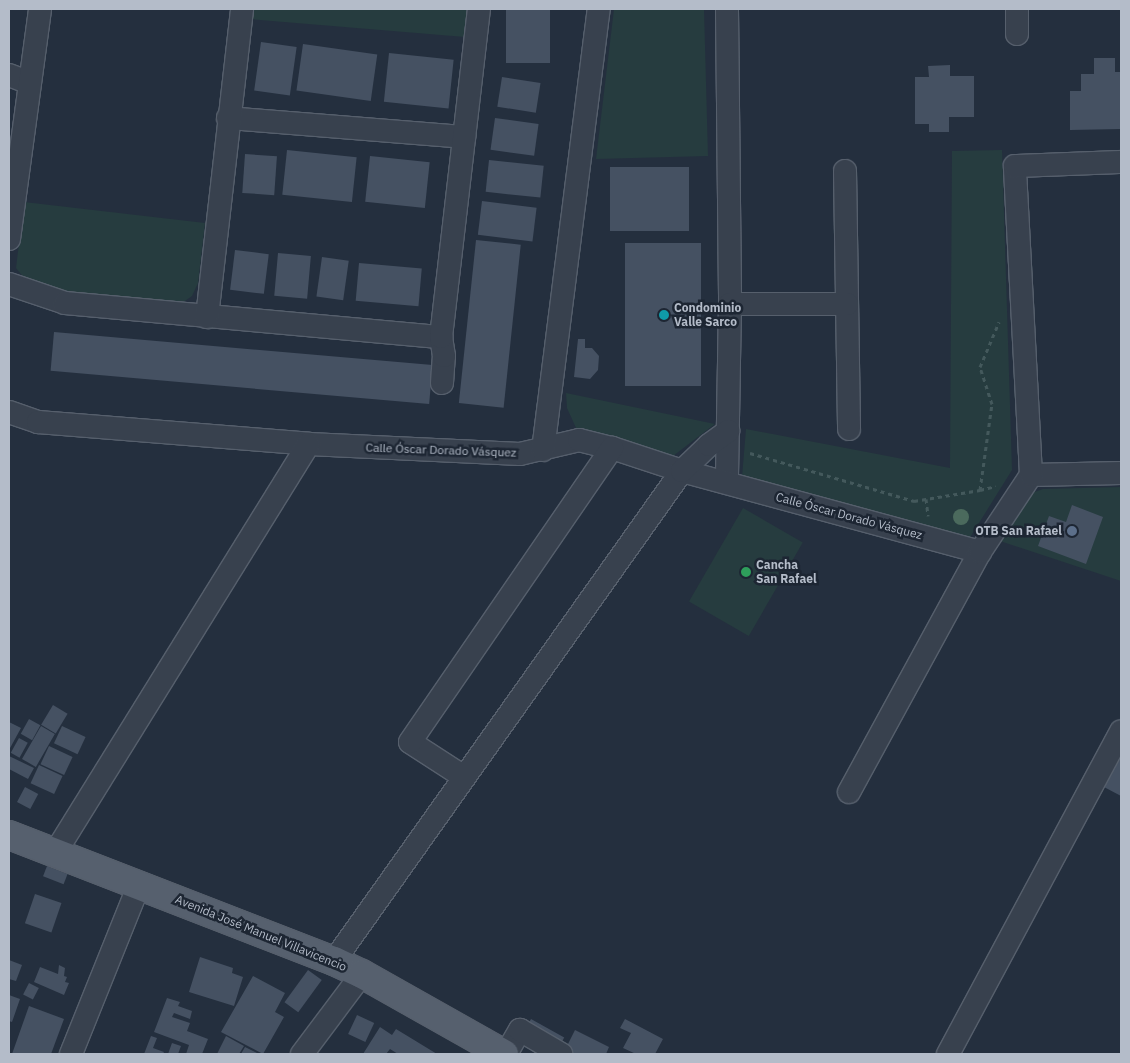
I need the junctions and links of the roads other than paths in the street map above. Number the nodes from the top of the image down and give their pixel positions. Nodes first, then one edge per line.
1 (40, 9) edge
2 (242, 9) edge
3 (479, 9) edge
4 (599, 9) edge
5 (727, 9) edge
6 (1017, 9) edge
7 (1018, 34) dead end
8 (9, 75) edge
9 (30, 83) junction
10 (228, 118) junction
11 (464, 137) junction
12 (1121, 162) edge
13 (845, 172) dead end
14 (9, 239) edge
15 (9, 284) edge
16 (730, 304) junction
17 (847, 304) junction
18 (207, 317) junction
19 (441, 337) junction
20 (442, 383) dead end
21 (9, 412) edge
22 (849, 429) dead end
23 (728, 439) junction
24 (309, 444) junction
25 (612, 448) junction
26 (543, 450) junction
27 (682, 471) junction
28 (1121, 473) edge
29 (1031, 475) junction
30 (727, 482) junction
31 (980, 552) junction
32 (1121, 732) edge
33 (464, 777) junction
34 (848, 792) dead end
35 (9, 835) edge
36 (55, 853) junction
37 (139, 884) junction
38 (334, 961) junction
39 (362, 974) junction
40 (956, 1051) edge
41 (72, 1054) edge
42 (302, 1054) edge
43 (505, 1054) edge
44 (561, 1054) edge

1 - 9 street
2 - 10 street
3 - 11 street
4 - 26 street
5 - 16 street
6 - 7 street
8 - 9 street
9 - 14 street
10 - 11 street
10 - 18 street
11 - 19 street
12 - 29 street
13 - 17 street
15 - 18 street
16 - 17 street
16 - 23 street
17 - 22 street
18 - 19 street
19 - 20 street
21 - 24 street, Calle Óscar Dorado Vásquez
23 - 27 street
23 - 30 street
24 - 26 street, Calle Óscar Dorado Vásquez
24 - 36 street
25 - 26 street, Calle Óscar Dorado Vásquez
25 - 27 street, Calle Óscar Dorado Vásquez
25 - 33 street
27 - 30 street, Calle Óscar Dorado Vásquez
27 - 33 street
28 - 29 street
29 - 31 street
30 - 31 street, Calle Óscar Dorado Vásquez
31 - 34 street
32 - 40 street
33 - 38 street
35 - 36 main road, Avenida José Manuel Villavicencio
36 - 37 main road, Avenida José Manuel Villavicencio
37 - 38 main road, Avenida José Manuel Villavicencio
37 - 41 street
38 - 39 main road, Avenida José Manuel Villavicencio
39 - 42 street
39 - 43 main road, Avenida José Manuel Villavicencio
43 - 44 street

